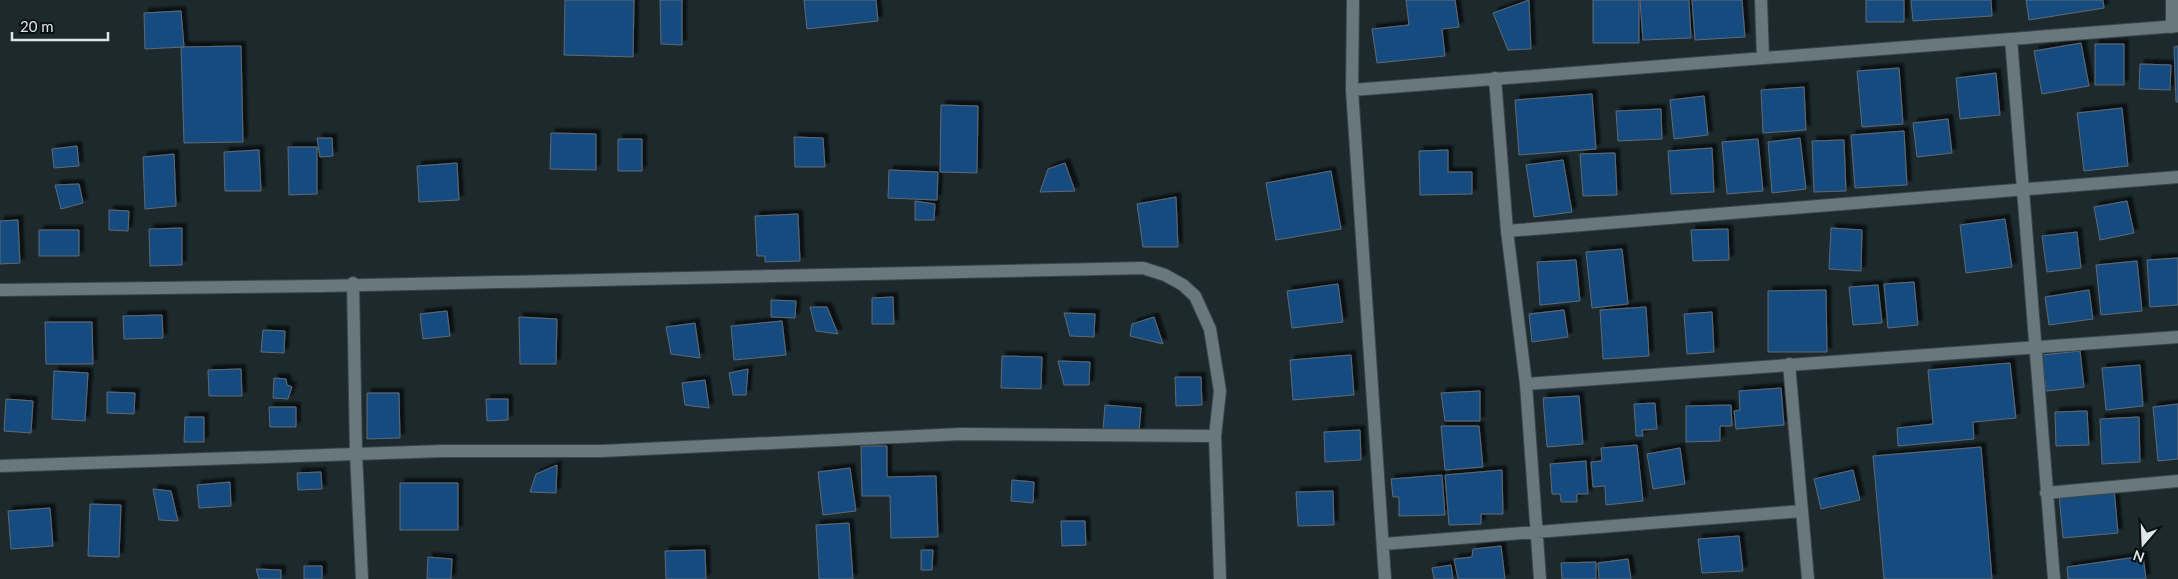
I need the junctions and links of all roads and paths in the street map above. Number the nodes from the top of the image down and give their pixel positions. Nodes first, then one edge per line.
1 (1353, 0) edge
2 (1761, 0) edge
3 (2172, 0) edge
4 (2175, 26) edge
5 (2011, 39) junction
6 (1762, 58) junction
7 (1495, 78) junction
8 (1352, 90) junction
9 (2178, 177) edge
10 (2022, 190) junction
11 (1506, 231) junction
12 (353, 284) junction
13 (0, 290) edge
14 (2178, 337) edge
15 (2034, 348) junction
16 (1789, 364) junction
17 (1526, 384) junction
18 (1215, 436) junction
19 (356, 453) junction
20 (0, 466) edge
21 (2178, 481) edge
22 (2046, 493) junction
23 (1802, 511) junction
24 (1538, 532) junction
25 (1384, 544) junction
26 (362, 579) edge
27 (1220, 579) edge
28 (1385, 579) edge
29 (1540, 579) edge
30 (1808, 579) edge
31 (2054, 579) edge

1 - 8 street
2 - 6 street
3 - 4 street
4 - 5 street
5 - 6 street
5 - 10 street
6 - 7 street
7 - 8 street
7 - 11 street
8 - 25 street
9 - 10 street
10 - 11 street
10 - 15 street
11 - 17 street
12 - 13 street
12 - 18 street
12 - 19 street
14 - 15 street
15 - 16 street
15 - 22 street
16 - 17 street
16 - 23 street
17 - 24 street
18 - 19 street
18 - 27 street
19 - 20 street
19 - 26 street
21 - 22 street
22 - 31 street
23 - 24 street
23 - 30 street
24 - 25 street
24 - 29 street
25 - 28 street

